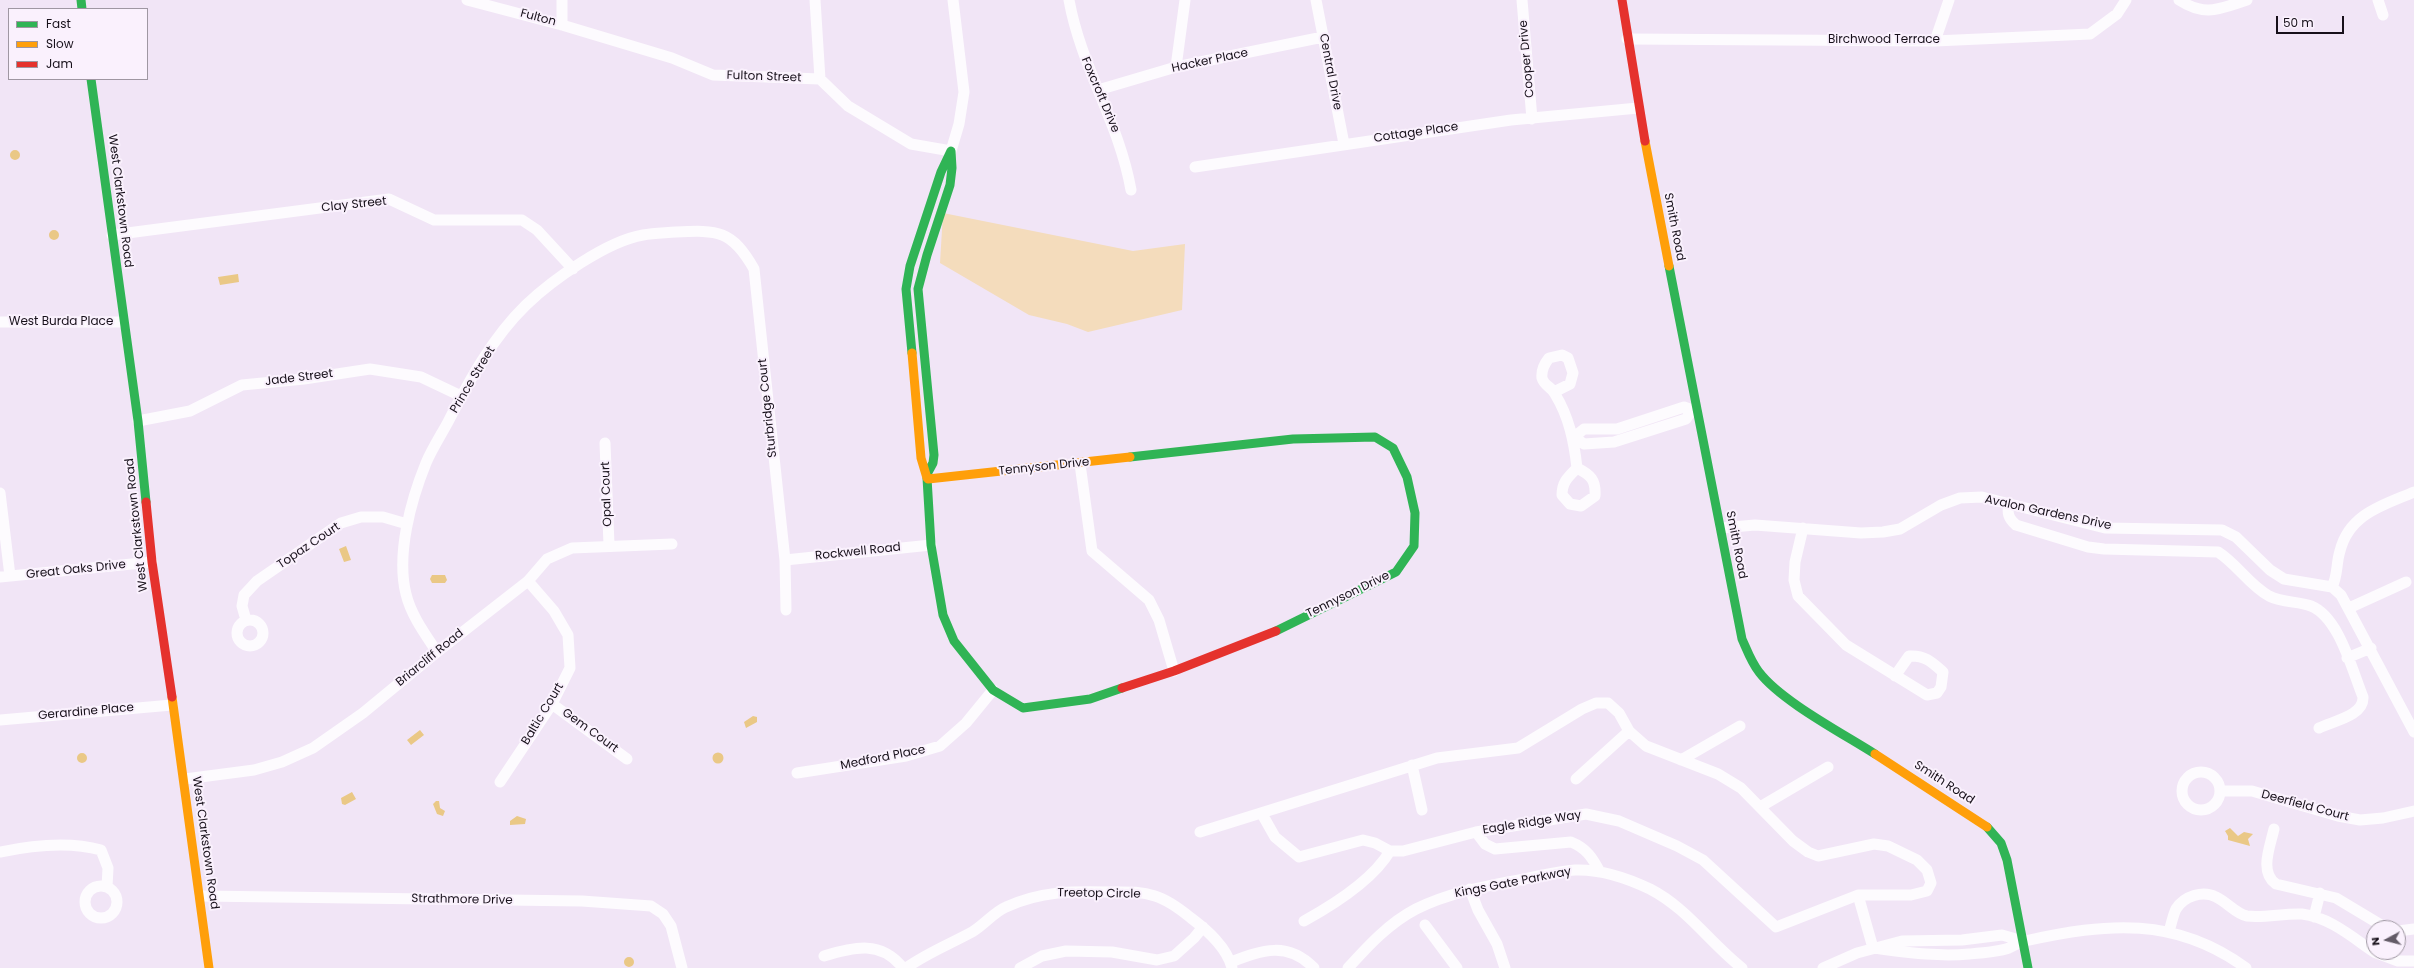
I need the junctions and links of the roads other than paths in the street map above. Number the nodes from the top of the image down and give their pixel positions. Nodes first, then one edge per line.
1 (467, 0) edge
2 (562, 0) edge
3 (815, 0) edge
4 (953, 0) edge
5 (1069, 0) edge
6 (1185, 0) edge
7 (1316, 0) edge
8 (1522, 0) edge
9 (1622, 0) edge
10 (1949, 0) edge
11 (2126, 0) edge
12 (2179, 0) edge
13 (2247, 0) edge
14 (2378, 0) edge
15 (2383, 15) dead end
16 (562, 25) junction
17 (1323, 37) junction
18 (1627, 39) junction
19 (1935, 41) junction
20 (1176, 67) junction
21 (820, 79) junction
22 (91, 80) edge
23 (1098, 90) junction
24 (1638, 108) junction
25 (1532, 119) junction
26 (1344, 144) junction
27 (951, 151) junction
28 (1195, 167) dead end
29 (1131, 190) dead end
30 (708, 230) joint
31 (112, 235) junction
32 (573, 269) junction
33 (0, 322) edge
34 (123, 322) junction
35 (1554, 392) dead end
36 (461, 396) junction
37 (1694, 410) junction
38 (1656, 416) junction
39 (138, 421) junction
40 (1658, 428) junction
41 (1574, 437) junction
42 (605, 443) dead end
43 (1080, 464) junction
44 (1577, 468) dead end
45 (928, 476) junction
46 (2414, 492) edge
47 (0, 493) edge
48 (2009, 503) junction
49 (407, 524) junction
50 (1721, 528) junction
51 (1803, 528) junction
52 (672, 544) dead end
53 (609, 545) junction
54 (931, 545) junction
55 (784, 560) junction
56 (152, 562) junction
57 (5, 577) edge
58 (528, 581) junction
59 (2406, 582) dead end
60 (2332, 587) junction
61 (2349, 608) junction
62 (786, 610) dead end
63 (246, 620) dead end
64 (2371, 648) junction
65 (437, 652) junction
66 (2347, 658) junction
67 (1174, 671) junction
68 (1895, 676) dead end
69 (993, 690) junction
70 (552, 704) junction
71 (172, 705) junction
72 (2411, 716) edge
73 (0, 720) edge
74 (1740, 726) dead end
75 (2319, 728) dead end
76 (1629, 732) junction
77 (2414, 732) edge
78 (627, 759) dead end
79 (1681, 760) junction
80 (1412, 766) junction
81 (1828, 767) dead end
82 (797, 773) dead end
83 (1576, 778) dead end
84 (184, 780) junction
85 (500, 782) dead end
86 (2220, 791) dead end
87 (1760, 807) junction
88 (1422, 810) dead end
89 (2414, 811) edge
90 (1262, 814) junction
91 (2274, 829) dead end
92 (1200, 832) dead end
93 (1476, 832) junction
94 (1390, 851) junction
95 (0, 852) edge
96 (1600, 872) junction
97 (106, 887) dead end
98 (1470, 889) junction
99 (2320, 893) junction
100 (1858, 895) junction
101 (200, 896) junction
102 (2314, 917) junction
103 (2373, 920) edge
104 (1304, 921) dead end
105 (1425, 925) dead end
106 (1203, 926) junction
107 (2169, 932) junction
108 (2023, 941) junction
109 (2366, 947) edge
110 (1873, 948) junction
111 (824, 956) dead end
112 (2395, 960) edge
113 (2414, 961) edge
114 (1231, 965) edge
115 (209, 968) edge
116 (682, 968) edge
117 (905, 968) edge
118 (1020, 968) edge
119 (1314, 968) edge
120 (1348, 968) edge
121 (1457, 968) edge
122 (1505, 968) edge
123 (1742, 968) edge
124 (1823, 968) edge
125 (2028, 968) edge
126 (2246, 968) edge

1 - 16 street, Fulton
2 - 16 street
3 - 21 street
4 - 27 street, Tennyson Drive
5 - 23 street, Foxcroft Drive
6 - 20 street
7 - 17 street, Central Drive
8 - 25 street, Cooper Drive
9 - 18 street, Smith Road
10 - 19 street
11 - 19 street, Birchwood Terrace
12 - 13 street
14 - 15 street
16 - 21 street, Fulton Street
17 - 20 street, Hacker Place
17 - 26 street, Central Drive
18 - 19 street, Birchwood Terrace
18 - 24 street, Smith Road
20 - 23 street, Hacker Place
21 - 27 street
22 - 31 street, West Clarkstown Road
23 - 29 street, Foxcroft Drive
24 - 25 street, Cottage Place
24 - 37 street, Smith Road
25 - 26 street, Cottage Place
26 - 28 street, Cottage Place
27 - 45 street, Tennyson Drive
27 - 45 street, Tennyson Drive
30 - 32 street, Prince Street
30 - 55 street, Sturbridge Court
31 - 32 street, Clay Street
31 - 34 street, West Clarkstown Road
32 - 36 street, Prince Street
33 - 34 street, West Burda Place
34 - 39 street, West Clarkstown Road
35 - 41 street
36 - 39 street, Jade Street
36 - 49 street, Prince Street
37 - 38 street
37 - 40 street
37 - 50 street, Smith Road
38 - 40 street
38 - 41 street
39 - 56 street, West Clarkstown Road
40 - 41 street
41 - 44 street
42 - 53 street, Opal Court
43 - 45 street, Tennyson Drive
43 - 67 street
43 - 67 street, Tennyson Drive
45 - 54 street, Tennyson Drive
46 - 60 street
47 - 57 street
48 - 51 street, Avalon Gardens Drive
48 - 60 street, Avalon Gardens Drive
48 - 66 street
49 - 63 street, Topaz Court
49 - 65 street, Prince Street
50 - 51 street, Avalon Gardens Drive
50 - 108 street, Smith Road
51 - 68 street
52 - 53 street, Briarcliff Road
53 - 58 street, Briarcliff Road
54 - 55 street, Rockwell Road
54 - 69 street, Tennyson Drive
55 - 62 street, Sturbridge Court
56 - 57 street, Great Oaks Drive
56 - 71 street, West Clarkstown Road
58 - 65 street, Briarcliff Road
58 - 70 street, Baltic Court
59 - 61 street
60 - 61 street
61 - 64 street
64 - 66 street
64 - 72 street
65 - 84 street, Briarcliff Road
66 - 75 street
67 - 69 street, Tennyson Drive
69 - 82 street, Medford Place
70 - 78 street, Gem Court
70 - 85 street, Baltic Court
71 - 73 street, Gerardine Place
71 - 84 street, West Clarkstown Road
72 - 77 street
74 - 79 street
76 - 79 street, Eagle Ridge Way
76 - 80 street, Eagle Ridge Way
76 - 83 street
79 - 87 street, Eagle Ridge Way
80 - 88 street
80 - 90 street, Eagle Ridge Way
81 - 87 street
84 - 101 street, West Clarkstown Road
86 - 89 street, Deerfield Court
87 - 100 street, Eagle Ridge Way
90 - 92 street, Eagle Ridge Way
90 - 94 street
91 - 99 street
93 - 94 street, Eagle Ridge Way
93 - 96 street
93 - 100 street, Eagle Ridge Way
94 - 104 street
95 - 97 street
96 - 98 street, Kings Gate Parkway
96 - 123 street, Kings Gate Parkway
98 - 120 street, Kings Gate Parkway
98 - 122 street
99 - 102 street
99 - 103 street
100 - 110 street
101 - 115 street, West Clarkstown Road
101 - 116 street, Strathmore Drive
102 - 107 street
102 - 109 street
105 - 121 street
106 - 114 street, Treetop Circle
106 - 117 street, Treetop Circle
106 - 118 street
107 - 108 street
107 - 126 street
108 - 110 street
108 - 125 street, Smith Road
110 - 124 street
111 - 117 street
112 - 113 street
114 - 119 street

